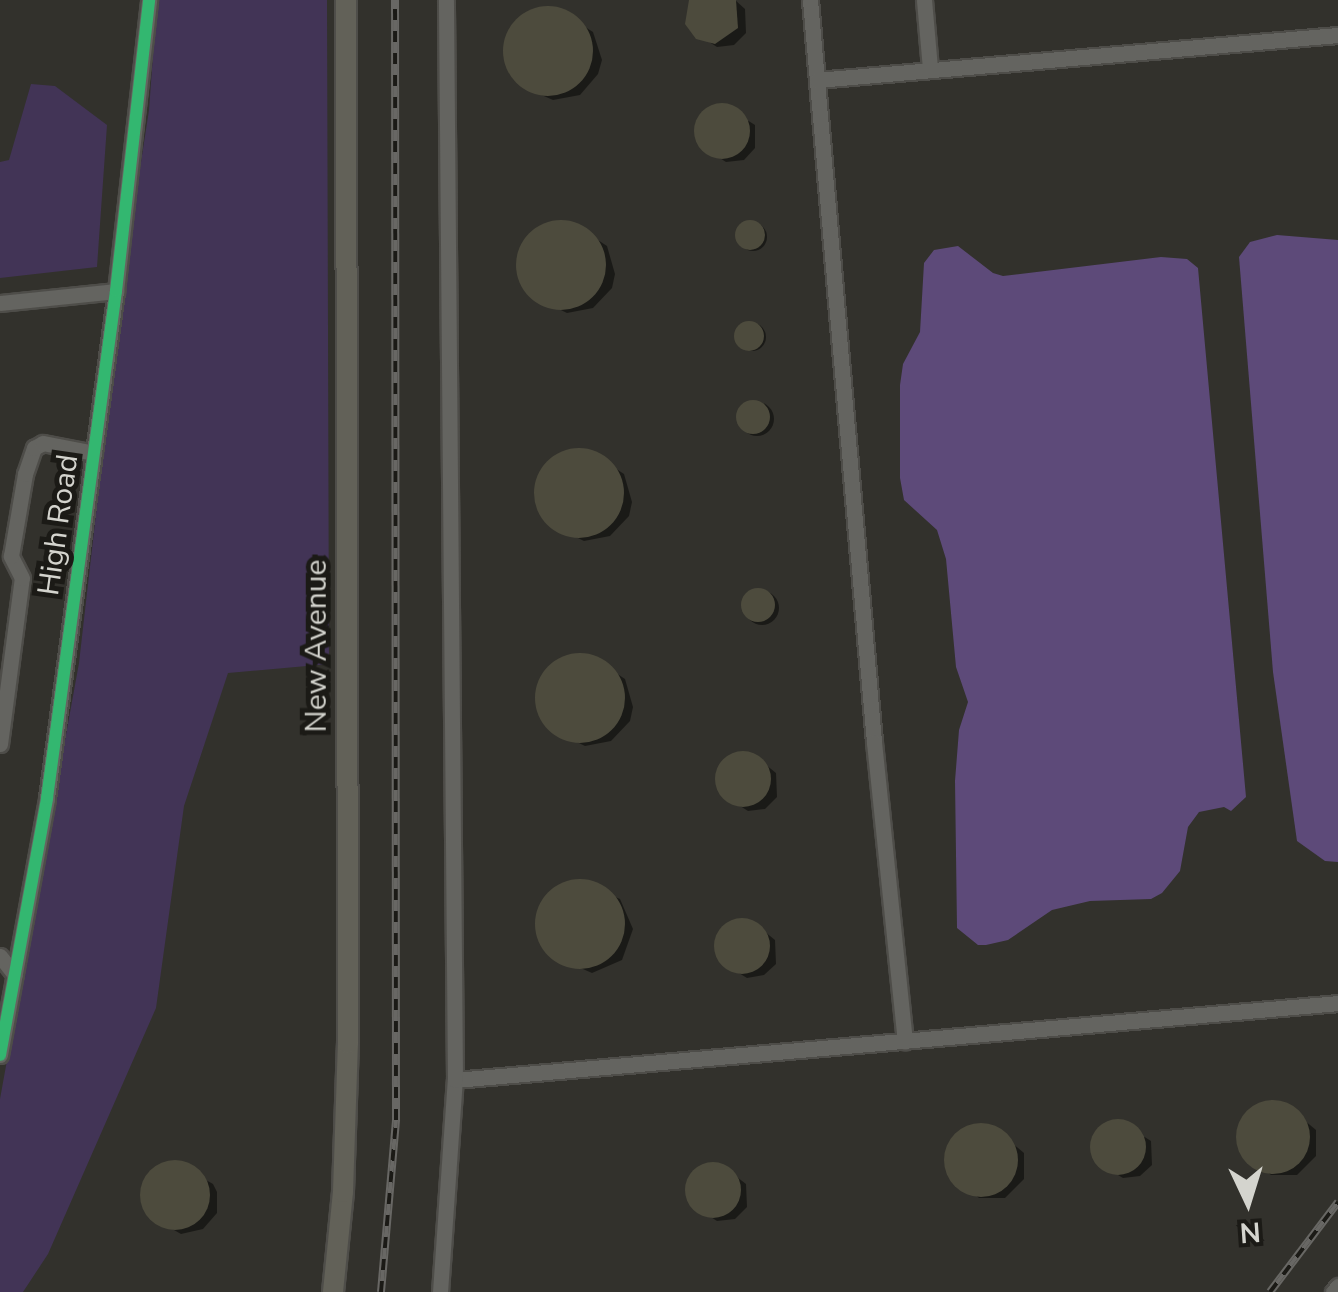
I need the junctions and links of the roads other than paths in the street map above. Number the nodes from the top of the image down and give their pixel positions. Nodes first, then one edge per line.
1 (149, 0) edge
2 (346, 0) edge
3 (446, 0) edge
4 (810, 0) edge
5 (924, 0) edge
6 (1338, 35) edge
7 (930, 68) junction
8 (817, 80) junction
9 (116, 291) junction
10 (0, 303) edge
11 (94, 454) junction
12 (0, 744) edge
13 (0, 956) edge
14 (15, 974) junction
15 (1338, 1003) edge
16 (2, 1035) edge
17 (905, 1041) junction
18 (0, 1055) edge
19 (455, 1080) junction
20 (1338, 1286) edge
21 (333, 1292) edge
22 (440, 1292) edge
23 (1333, 1292) edge

1 - 9 street, High Road
2 - 21 main road, New Avenue
3 - 19 street
4 - 8 street
5 - 7 street
6 - 7 street
7 - 8 street
8 - 17 street
9 - 10 street
9 - 11 street, High Road
11 - 12 street
11 - 14 street, High Road
13 - 14 street
14 - 16 street, High Road
15 - 17 street
16 - 18 street, High Road
17 - 19 street
19 - 22 street
20 - 23 street

